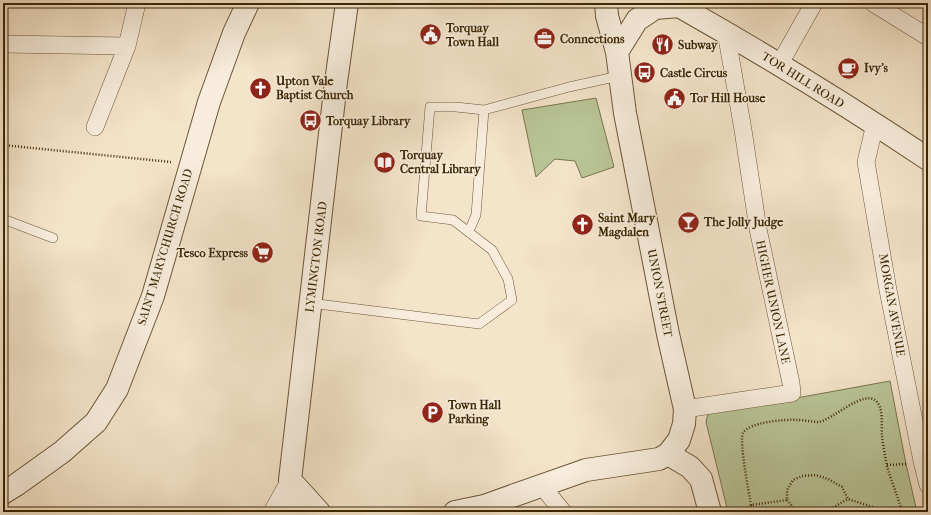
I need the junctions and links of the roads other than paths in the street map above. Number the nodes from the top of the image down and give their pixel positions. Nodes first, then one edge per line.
1 (136, 3) edge
2 (248, 3) edge
3 (347, 3) edge
4 (606, 3) edge
5 (814, 3) edge
6 (873, 3) edge
7 (677, 4) edge
8 (726, 32) junction
9 (928, 37) edge
10 (3, 44) edge
11 (127, 46) junction
12 (616, 52) junction
13 (779, 65) junction
14 (619, 76) junction
15 (484, 110) junction
16 (876, 124) junction
17 (95, 127) dead end
18 (928, 159) edge
19 (3, 219) edge
20 (469, 231) junction
21 (53, 238) dead end
22 (310, 303) junction
23 (685, 409) junction
24 (674, 447) junction
25 (290, 480) junction
26 (928, 485) edge
27 (542, 486) junction
28 (3, 493) edge
29 (272, 512) edge
30 (292, 512) edge
31 (319, 512) edge
32 (455, 512) edge
33 (563, 512) edge
34 (710, 512) edge

1 - 11 street
2 - 28 street, SAINT MARYCHURCH ROAD
3 - 22 street, LYMINGTON ROAD
4 - 12 street, UNION STREET
5 - 13 street
6 - 9 street
7 - 8 street, TOR HILL ROAD
7 - 12 street
8 - 13 street, TOR HILL ROAD
8 - 23 street, HIGHER UNION LANE
10 - 11 street
11 - 17 street
12 - 14 street, UNION STREET
13 - 16 street, TOR HILL ROAD
14 - 15 lane
14 - 23 street, UNION STREET
15 - 20 lane
15 - 20 lane
16 - 18 street, TOR HILL ROAD
16 - 26 street, MORGAN AVENUE
19 - 21 lane
20 - 22 lane
22 - 25 street, LYMINGTON ROAD
23 - 24 street, UNION STREET
24 - 27 street
24 - 34 street
25 - 29 street
25 - 30 street, LYMINGTON ROAD
25 - 31 street
27 - 32 street
27 - 33 street

